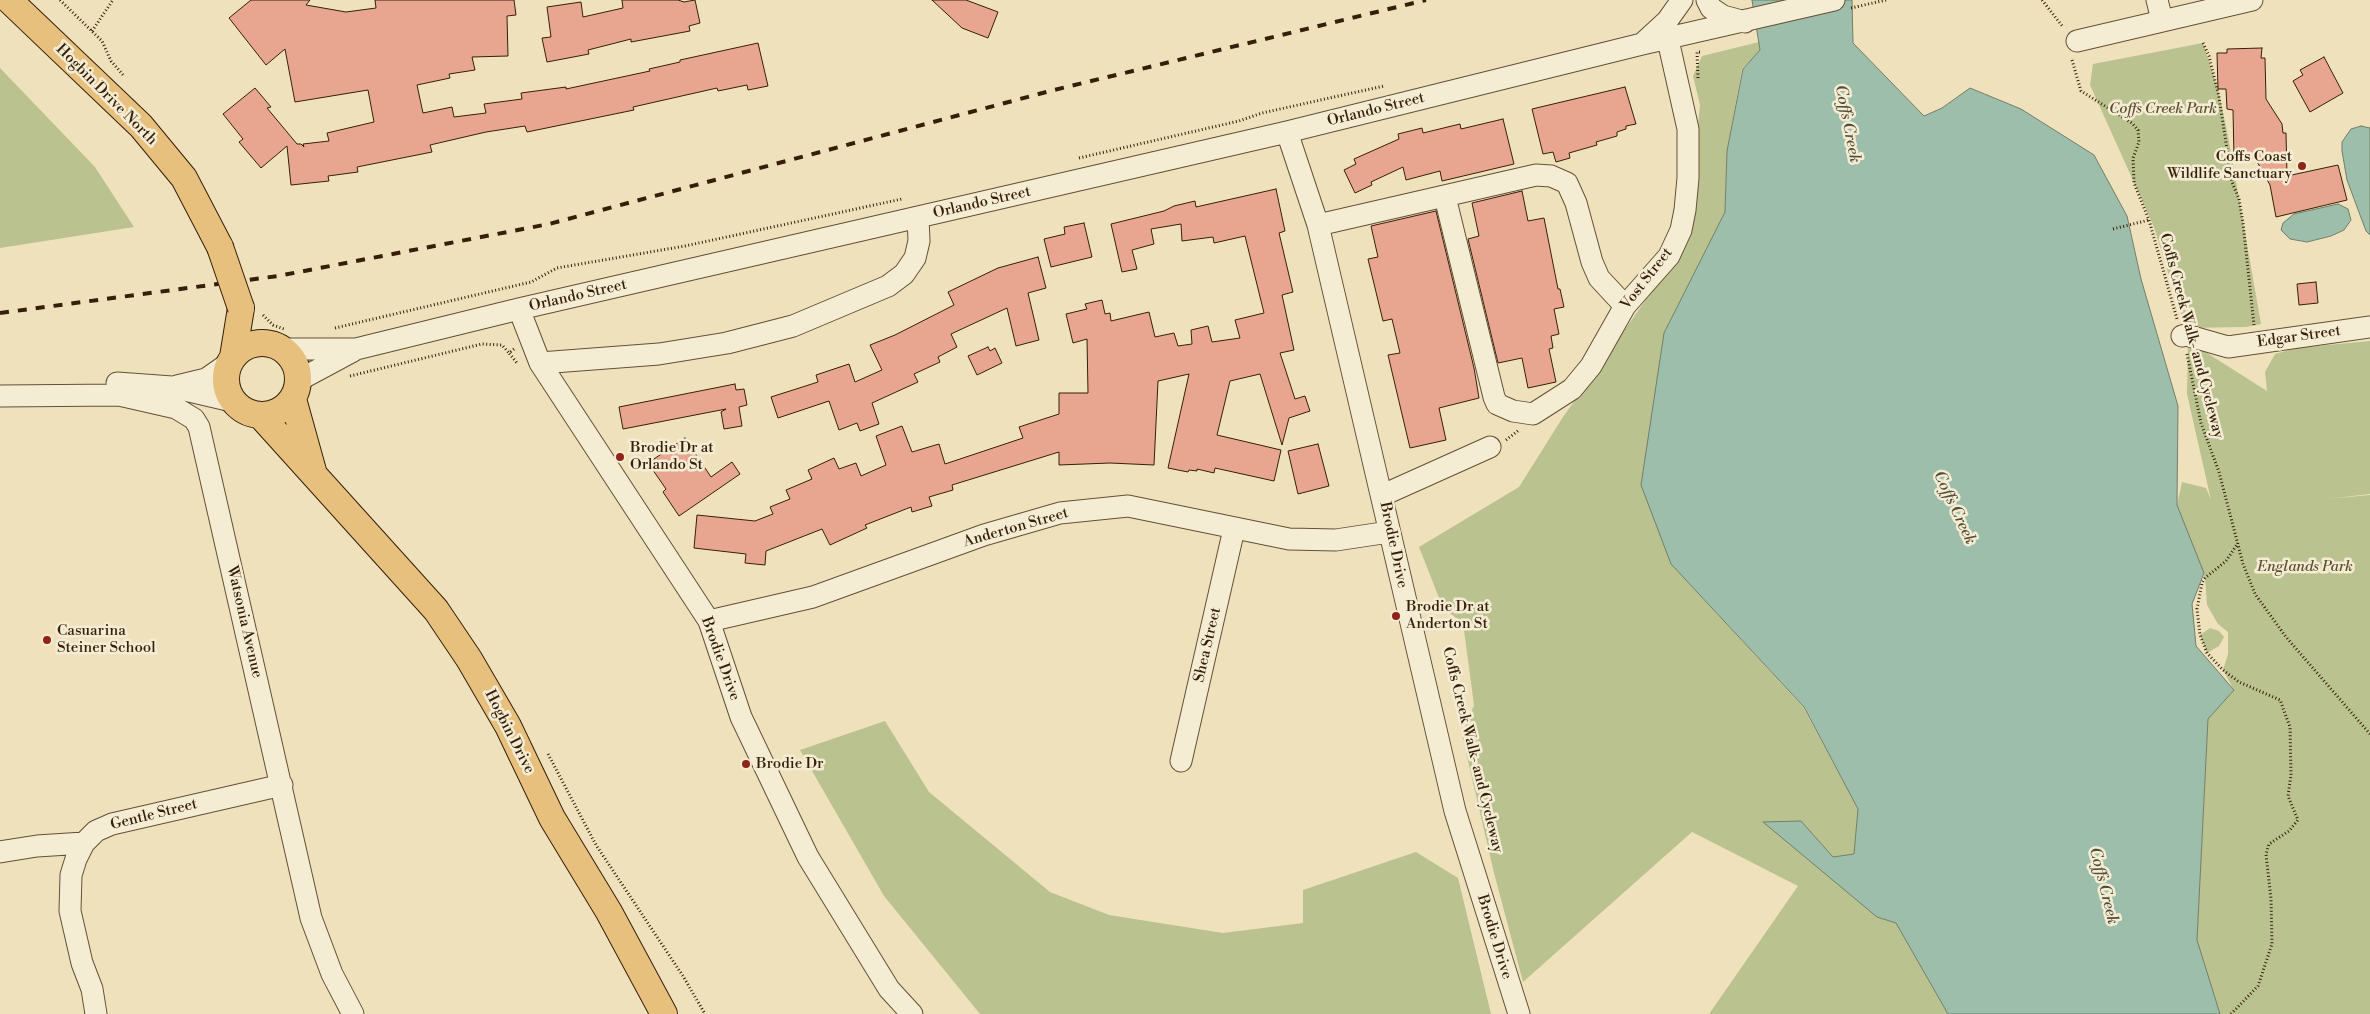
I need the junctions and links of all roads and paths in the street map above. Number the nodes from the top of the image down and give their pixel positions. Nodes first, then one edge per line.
1 (9, 0) edge
2 (113, 0) edge
3 (1682, 0) edge
4 (1707, 0) edge
5 (1834, 0) edge
6 (1886, 0) edge
7 (2042, 0) edge
8 (2252, 0) edge
9 (1864, 5) dead end
10 (2160, 10) edge
11 (1745, 22) junction
12 (92, 31) dead end
13 (1668, 40) junction
14 (2203, 43) dead end
15 (1642, 44) junction
16 (2071, 44) junction
17 (1705, 51) dead end
18 (1698, 84) dead end
19 (1390, 85) dead end
20 (1287, 132) junction
21 (1075, 159) dead end
22 (1445, 197) junction
23 (913, 208) junction
24 (2149, 220) junction
25 (1318, 224) junction
26 (2113, 229) dead end
27 (1625, 306) junction
28 (250, 309) junction
29 (519, 309) junction
30 (2370, 327) edge
31 (330, 328) dead end
32 (2182, 336) junction
33 (280, 340) junction
34 (2256, 343) junction
35 (356, 349) junction
36 (514, 349) dead end
37 (509, 353) junction
38 (231, 360) junction
39 (540, 363) junction
40 (517, 364) dead end
41 (345, 378) dead end
42 (172, 387) junction
43 (296, 389) junction
44 (0, 395) edge
45 (232, 400) junction
46 (260, 415) junction
47 (1522, 427) dead end
48 (1495, 445) joint
49 (315, 477) junction
50 (1382, 495) junction
51 (1234, 529) junction
52 (1389, 532) junction
53 (2238, 543) junction
54 (710, 621) junction
55 (2370, 734) edge
56 (545, 749) dead end
57 (1181, 762) dead end
58 (282, 785) junction
59 (84, 843) junction
60 (0, 852) edge
61 (96, 1014) edge
62 (353, 1014) edge
63 (664, 1014) edge
64 (705, 1014) edge
65 (912, 1014) edge
66 (1518, 1014) edge
67 (2231, 1014) edge

1 - 28 main road, Hogbin Drive North, bridge
2 - 12 path
3 - 15 street
4 - 11 street
5 - 11 street, Orlando Street
6 - 9 path
7 - 16 path, Coffs Creek Walk- and Cycleway
8 - 10 street
10 - 16 street
11 - 13 street, Orlando Street
13 - 15 street, Orlando Street
13 - 27 street, Vost Street
14 - 34 path
15 - 20 street, Orlando Street
16 - 24 path, Coffs Creek Walk- and Cycleway
17 - 18 path
19 - 21 path
20 - 23 street, Orlando Street
20 - 25 street, Brodie Drive
22 - 25 street
22 - 27 street
22 - 27 street, Vost Street
23 - 29 street, Orlando Street
23 - 31 path
23 - 39 street, Orlando Street
24 - 26 path
24 - 32 path, Coffs Creek Walk- and Cycleway
25 - 50 street, Brodie Drive
28 - 33 main road, Hogbin Drive North
28 - 33 path
28 - 38 main road, Hogbin Drive North
29 - 35 street, Orlando Street
29 - 39 street, Brodie Drive
30 - 34 street, Edgar Street
32 - 34 street, Edgar Street
32 - 53 path, Coffs Creek Walk- and Cycleway
33 - 35 street, Orlando Street
33 - 38 main road
33 - 43 main road
35 - 43 street, Orlando Street
36 - 37 path
37 - 40 path
37 - 41 path
38 - 42 street
38 - 45 main road
39 - 54 street, Brodie Drive
42 - 44 street
42 - 45 street
43 - 46 main road
43 - 49 main road, Hogbin Drive
44 - 58 street, Watsonia Avenue
45 - 46 main road
46 - 49 main road, Hogbin Drive
47 - 48 path
48 - 50 street
49 - 63 main road, Hogbin Drive
50 - 52 street, Brodie Drive
51 - 52 street, Anderton Street
51 - 54 street, Anderton Street
51 - 57 street, Shea Street
52 - 66 street, Brodie Drive
53 - 55 path, Coffs Creek Walk- and Cycleway
53 - 67 path
54 - 65 street, Brodie Drive
56 - 64 path
58 - 59 street, Gentle Street
58 - 62 street, Watsonia Avenue
59 - 60 street
59 - 61 street

